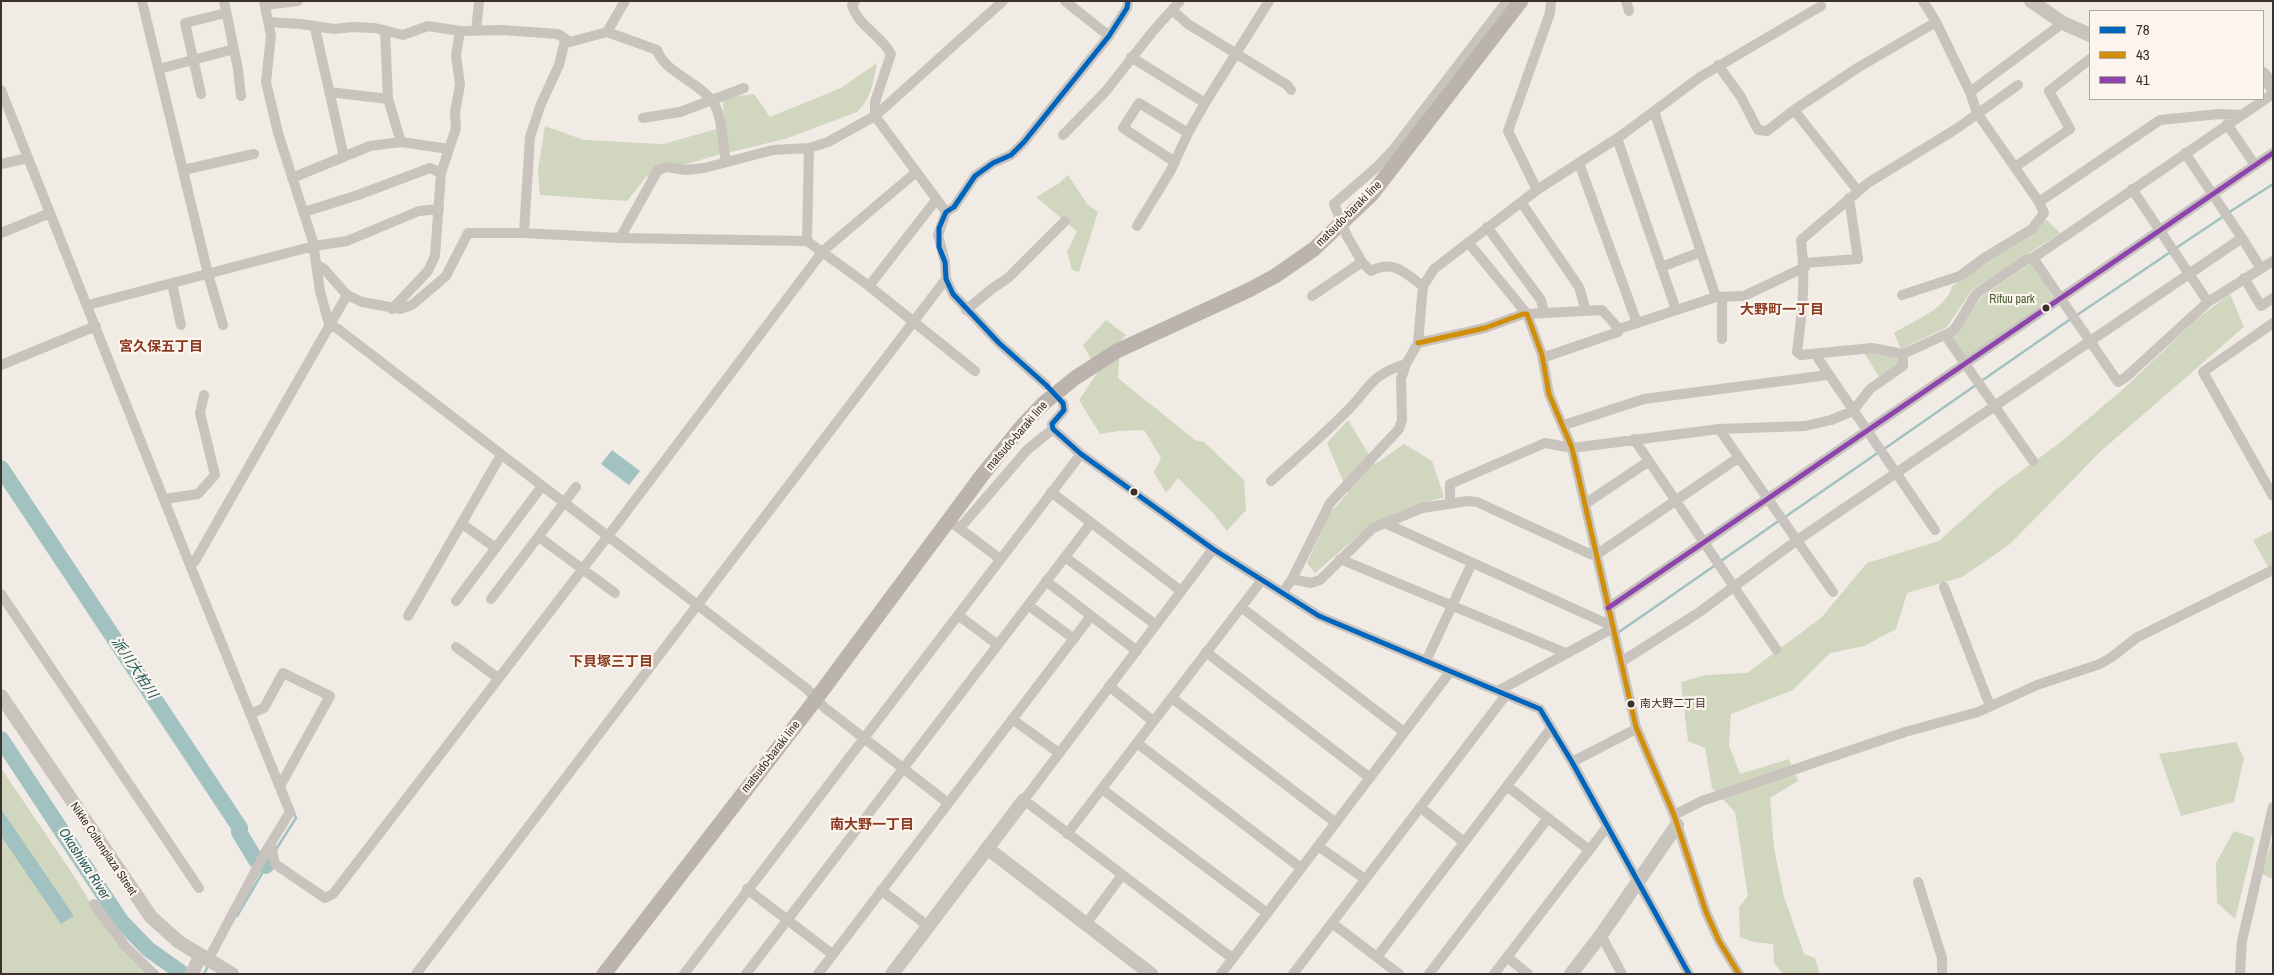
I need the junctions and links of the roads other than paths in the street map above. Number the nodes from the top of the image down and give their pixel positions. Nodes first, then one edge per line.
1 (142, 1) edge
2 (224, 1) edge
3 (298, 1) edge
4 (479, 1) edge
5 (625, 1) edge
6 (855, 1) edge
7 (1004, 1) edge
8 (1065, 1) edge
9 (1128, 1) edge
10 (1180, 1) edge
11 (1269, 1) edge
12 (1506, 1) edge
13 (1521, 1) edge
14 (1552, 1) edge
15 (1923, 1) edge
16 (2031, 1) edge
17 (264, 3) edge
18 (1821, 6) dead end
19 (1172, 10) junction
20 (226, 13) junction
21 (269, 22) junction
22 (1936, 22) junction
23 (2063, 23) junction
24 (1496, 25) junction
25 (315, 28) junction
26 (385, 30) junction
27 (460, 31) junction
28 (476, 31) junction
29 (607, 32) junction
30 (2089, 35) edge
31 (1109, 36) junction
32 (565, 41) junction
33 (234, 49) junction
34 (1236, 54) junction
35 (1132, 57) junction
36 (194, 60) junction
37 (2089, 60) edge
38 (1718, 66) junction
39 (159, 69) junction
40 (2264, 75) edge
41 (2018, 85) dead end
42 (744, 88) dead end
43 (2273, 88) edge
44 (1, 90) edge
45 (1291, 90) dead end
46 (329, 92) junction
47 (1970, 92) junction
48 (200, 94) dead end
49 (241, 96) dead end
50 (388, 100) junction
51 (711, 100) junction
52 (2264, 100) edge
53 (1205, 103) junction
54 (1794, 110) junction
55 (1654, 111) junction
56 (1978, 113) junction
57 (2242, 114) junction
58 (874, 116) junction
59 (643, 118) dead end
60 (2227, 124) junction
61 (1188, 133) junction
62 (1063, 136) dead end
63 (1617, 138) junction
64 (401, 142) junction
65 (809, 148) junction
66 (449, 149) junction
67 (2273, 152) edge
68 (2186, 153) junction
69 (254, 154) dead end
70 (344, 157) junction
71 (28, 158) junction
72 (726, 162) junction
73 (1174, 162) junction
74 (1578, 163) junction
75 (1, 164) edge
76 (2255, 164) junction
77 (2015, 167) junction
78 (183, 170) junction
79 (441, 173) junction
80 (915, 173) junction
81 (292, 178) junction
82 (2132, 189) junction
83 (1537, 190) junction
84 (1858, 191) junction
85 (2212, 194) junction
86 (1849, 198) junction
87 (936, 200) junction
88 (1522, 202) junction
89 (2039, 202) junction
90 (439, 209) junction
91 (304, 212) junction
92 (946, 212) junction
93 (50, 213) junction
94 (1065, 221) dead end
95 (1137, 226) dead end
96 (1488, 227) junction
97 (2160, 228) junction
98 (1, 233) edge
99 (524, 233) junction
100 (620, 238) junction
101 (2242, 238) junction
102 (807, 241) junction
103 (1468, 242) junction
104 (314, 246) junction
105 (823, 251) junction
106 (1701, 252) junction
107 (2033, 258) junction
108 (2273, 261) edge
109 (1362, 262) junction
110 (316, 264) junction
111 (1804, 265) junction
112 (1661, 267) junction
113 (2260, 267) junction
114 (208, 274) junction
115 (2190, 274) junction
116 (2244, 278) junction
117 (946, 279) junction
118 (172, 283) junction
119 (869, 286) junction
120 (1423, 286) junction
121 (347, 295) junction
122 (1902, 295) dead end
123 (1312, 296) dead end
124 (1719, 297) junction
125 (2060, 297) junction
126 (2273, 298) edge
127 (2208, 302) junction
128 (88, 305) junction
129 (392, 309) junction
130 (966, 310) junction
131 (1676, 310) junction
132 (1586, 311) junction
133 (1544, 313) junction
134 (1528, 314) junction
135 (913, 322) junction
136 (1637, 323) junction
137 (2273, 323) edge
138 (329, 324) junction
139 (181, 325) dead end
140 (223, 325) dead end
141 (96, 326) junction
142 (1619, 329) junction
143 (1945, 335) junction
144 (1722, 339) dead end
145 (2090, 342) junction
146 (1418, 343) junction
147 (1815, 354) junction
148 (1903, 354) junction
149 (1542, 358) junction
150 (1406, 364) junction
151 (1965, 364) junction
152 (1, 365) edge
153 (975, 371) dead end
154 (1828, 375) junction
155 (1046, 385) dead end
156 (204, 394) dead end
157 (1062, 403) dead end
158 (1995, 407) junction
159 (1853, 410) junction
160 (1564, 425) junction
161 (1053, 429) junction
162 (1719, 429) junction
163 (1866, 431) junction
164 (1634, 439) junction
165 (1572, 448) junction
166 (1080, 454) junction
167 (501, 455) junction
168 (1738, 458) junction
169 (1648, 461) junction
170 (2033, 461) dead end
171 (1896, 474) junction
172 (1271, 481) dead end
173 (542, 486) junction
174 (576, 486) dead end
175 (1051, 492) junction
176 (2273, 496) edge
177 (1767, 498) junction
178 (164, 499) junction
179 (1676, 501) junction
180 (565, 503) junction
181 (1450, 504) junction
182 (1585, 504) junction
183 (1091, 523) junction
184 (462, 524) junction
185 (955, 524) junction
186 (1387, 524) junction
187 (1935, 530) dead end
188 (608, 536) junction
189 (539, 537) junction
190 (1796, 541) junction
191 (1704, 542) junction
192 (496, 548) junction
193 (1214, 549) junction
194 (1596, 555) junction
195 (1065, 557) junction
196 (1000, 559) junction
197 (1340, 559) junction
198 (1472, 563) junction
199 (190, 565) junction
200 (583, 568) junction
201 (2273, 570) edge
202 (1292, 579) junction
203 (1262, 580) junction
204 (1046, 581) junction
205 (1734, 587) junction
206 (1944, 587) dead end
207 (1181, 591) junction
208 (1283, 592) junction
209 (1833, 592) dead end
210 (615, 593) dead end
211 (1, 594) edge
212 (491, 599) dead end
213 (456, 601) dead end
214 (697, 605) junction
215 (1028, 605) junction
216 (1452, 606) junction
217 (1241, 607) junction
218 (1608, 608) junction
219 (958, 615) junction
220 (408, 616) dead end
221 (1091, 616) junction
222 (1156, 625) junction
223 (1612, 627) junction
224 (1074, 639) junction
225 (998, 645) junction
226 (456, 648) dead end
227 (1776, 649) dead end
228 (1137, 651) junction
229 (1206, 652) junction
230 (1566, 652) junction
231 (1426, 661) junction
232 (1621, 662) junction
233 (1450, 672) junction
234 (498, 678) junction
235 (1109, 686) junction
236 (1502, 693) junction
237 (1, 696) edge
238 (1172, 698) junction
239 (816, 699) junction
240 (1990, 706) junction
241 (250, 714) junction
242 (1012, 719) junction
243 (1153, 721) junction
244 (1551, 728) junction
245 (1636, 729) junction
246 (1404, 732) junction
247 (864, 738) junction
248 (1137, 743) junction
249 (1059, 753) junction
250 (1572, 762) junction
251 (903, 768) junction
252 (1370, 778) junction
253 (280, 786) junction
254 (1507, 786) junction
255 (1102, 789) junction
256 (1024, 800) junction
257 (948, 803) junction
258 (1420, 807) junction
259 (2273, 807) edge
260 (1548, 818) junction
261 (1676, 820) junction
262 (1336, 823) junction
263 (1607, 827) junction
264 (1068, 834) junction
265 (1464, 842) junction
266 (271, 844) junction
267 (1318, 846) junction
268 (987, 848) junction
269 (1589, 850) junction
270 (1301, 868) junction
271 (1122, 875) junction
272 (1365, 879) junction
273 (1638, 880) junction
274 (1918, 882) dead end
275 (199, 888) dead end
276 (747, 889) junction
277 (881, 890) junction
278 (94, 904) dead end
279 (1267, 913) junction
280 (787, 920) junction
281 (1332, 923) junction
282 (1086, 924) junction
283 (928, 926) junction
284 (1601, 935) junction
285 (832, 954) junction
286 (1377, 957) junction
287 (1232, 958) junction
288 (1506, 958) junction
289 (199, 964) edge
290 (1142, 971) edge
291 (1298, 972) edge
292 (154, 974) edge
293 (232, 974) edge
294 (416, 974) edge
295 (604, 974) edge
296 (684, 974) edge
297 (746, 974) edge
298 (818, 974) edge
299 (892, 974) edge
300 (1221, 974) edge
301 (1400, 974) edge
302 (1429, 974) edge
303 (1494, 974) edge
304 (1528, 974) edge
305 (1570, 974) edge
306 (1622, 974) edge
307 (1689, 974) edge
308 (1739, 974) edge
309 (1942, 974) edge
310 (2240, 974) edge

1 - 39 street
2 - 20 street
3 - 17 street
4 - 28 street
5 - 29 street
6 - 58 street
7 - 58 street
8 - 31 street
9 - 31 street
10 - 19 street
11 - 34 street
12 - 24 street
13 - 24 main road, matsudo-baraki line
14 - 83 street
15 - 22 street
16 - 23 street
17 - 21 street
18 - 38 street
19 - 34 street
19 - 35 street
20 - 33 street
20 - 36 street
21 - 25 street
21 - 81 street
22 - 47 street
22 - 54 street
23 - 30 street
23 - 47 street
24 - 109 street, bridge
24 - 185 main road, matsudo-baraki line
25 - 26 street
25 - 46 street
26 - 27 street
26 - 50 street
27 - 28 street
27 - 66 street
28 - 32 street
29 - 32 street
29 - 51 street
31 - 92 street
32 - 99 street
33 - 36 street
33 - 49 street
34 - 45 street
34 - 53 street
35 - 53 street
35 - 62 street
36 - 39 street
36 - 48 street
37 - 77 street
38 - 54 street
38 - 55 street
39 - 78 street
40 - 43 street
41 - 56 street
42 - 51 street
44 - 71 street
46 - 50 street
46 - 70 street
47 - 56 street
50 - 64 street
51 - 59 street
51 - 72 street
52 - 57 street
53 - 61 street
54 - 84 street
55 - 63 street
55 - 106 street
56 - 77 street
56 - 84 street
57 - 60 street
57 - 89 street
58 - 65 street
58 - 80 street
60 - 68 street
60 - 76 street
61 - 73 street
61 - 73 street
63 - 74 street
63 - 112 street
64 - 66 street
64 - 70 street
65 - 72 street
65 - 102 street
66 - 79 street
67 - 76 street
68 - 82 street
68 - 85 street
69 - 78 street
70 - 81 street
71 - 75 street
71 - 93 street
72 - 100 street
73 - 95 street
74 - 83 street
74 - 136 street
76 - 85 street
77 - 89 street
78 - 114 street
79 - 90 street
79 - 91 street
80 - 87 street
80 - 105 street
81 - 91 street
82 - 97 street
82 - 107 street
83 - 88 street
84 - 86 street
85 - 97 street
85 - 101 street
86 - 111 street
86 - 111 street
87 - 92 street
87 - 119 street
88 - 96 street
88 - 132 street
89 - 122 street
90 - 104 street
90 - 129 street
91 - 104 street
92 - 117 street
93 - 98 street
93 - 128 street
94 - 130 street
96 - 103 street
96 - 133 street
97 - 115 street
97 - 125 street
99 - 100 street
99 - 129 street
100 - 102 street
101 - 113 street
101 - 115 street
102 - 105 street
103 - 120 street
103 - 134 street
104 - 110 street
104 - 114 street
105 - 119 street
105 - 188 street
106 - 112 street
106 - 124 street
107 - 125 street
107 - 143 street
108 - 113 street
109 - 120 street
109 - 123 street
110 - 121 street
110 - 138 street
111 - 124 street
111 - 147 street
112 - 131 street
113 - 116 street
114 - 118 street
114 - 140 street
115 - 127 street
115 - 145 street
116 - 126 street
116 - 127 street
117 - 130 street
117 - 135 street
118 - 128 street
118 - 139 street
119 - 135 street
120 - 146 street
121 - 129 street
121 - 138 street
124 - 131 street
124 - 144 street
125 - 145 street
125 - 151 street
127 - 145 street
128 - 141 street
130 - 155 street
131 - 136 street
132 - 133 street
132 - 142 street
133 - 134 street
134 - 146 street
134 - 149 street
135 - 153 street
135 - 214 street
136 - 142 street
137 - 176 street
138 - 167 street
138 - 199 street
141 - 152 street
141 - 178 street
142 - 149 street
143 - 148 street
143 - 151 street
145 - 158 street
146 - 150 street
147 - 148 street
147 - 154 street
148 - 159 street
149 - 160 street
150 - 172 street
150 - 202 street
151 - 158 street
151 - 163 street
154 - 159 street
154 - 160 street
156 - 178 street
157 - 161 street
158 - 170 street
158 - 171 street
159 - 162 street
159 - 163 street
160 - 165 street
161 - 166 street
161 - 185 street
162 - 164 street
162 - 168 street
163 - 171 street
163 - 177 street
164 - 165 street
164 - 169 street
165 - 181 street
165 - 182 street
166 - 175 street
166 - 193 street
167 - 173 street
167 - 184 street
168 - 177 street
168 - 179 street
169 - 179 street
169 - 182 street
171 - 187 street
171 - 190 street
173 - 180 street
173 - 192 street
174 - 180 street
175 - 183 street
175 - 196 street
177 - 190 street
177 - 191 street
178 - 199 street
179 - 191 street
179 - 194 street
180 - 188 street
180 - 189 street
181 - 186 street
181 - 194 street
182 - 194 street
183 - 195 street
183 - 207 street
184 - 192 street
184 - 220 street
185 - 196 street
185 - 239 main road, matsudo-baraki line
186 - 197 street
186 - 198 street
188 - 200 street
188 - 214 street
189 - 200 street
189 - 212 street
190 - 205 street
190 - 209 street
191 - 205 street
191 - 218 street
192 - 213 street
193 - 203 street
193 - 207 street
194 - 218 street
195 - 204 street
195 - 222 street
196 - 219 street
197 - 202 street
197 - 216 street
198 - 216 street
198 - 223 street
199 - 241 street
200 - 210 street
200 - 234 street
201 - 240 street
202 - 208 street
203 - 208 street
203 - 217 street
204 - 215 street
204 - 221 street
205 - 227 street
205 - 232 street
206 - 240 street
207 - 222 street
208 - 231 street
211 - 275 street
214 - 239 street
214 - 294 street
215 - 224 street
215 - 225 street
216 - 230 street
216 - 231 street
217 - 229 street
217 - 246 street
218 - 223 street
219 - 225 street
219 - 247 street
221 - 224 street
221 - 228 street
222 - 228 street
223 - 230 street
223 - 232 street
224 - 242 street
225 - 251 street
226 - 234 street
228 - 235 street
229 - 238 street
229 - 252 street
230 - 236 street
231 - 233 street
232 - 245 street
233 - 236 street
233 - 246 street
234 - 266 street
235 - 243 street
235 - 249 street
236 - 244 street
236 - 258 street
237 - 289 street, Nikke Coltonplaza Street
238 - 243 street
238 - 262 street
239 - 247 street
239 - 295 main road, matsudo-baraki line
240 - 261 street
241 - 253 street
241 - 253 street
242 - 249 street
242 - 257 street
243 - 248 street
244 - 250 street
244 - 254 street
245 - 250 street
245 - 261 street
246 - 252 street
247 - 251 street
247 - 276 street
248 - 255 street
248 - 270 street
249 - 256 street
250 - 263 street
251 - 257 street
251 - 280 street
252 - 262 street
253 - 266 street
254 - 260 street
254 - 265 street
255 - 264 street
255 - 279 street
256 - 264 street
256 - 268 street
257 - 277 street
258 - 265 street
258 - 272 street
259 - 310 street
260 - 269 street
260 - 302 street
261 - 273 street
261 - 308 street
262 - 267 street
263 - 269 street
263 - 273 street
264 - 271 street
265 - 286 street
266 - 289 street
267 - 270 street
267 - 272 street
268 - 282 street
268 - 283 street
269 - 288 street
270 - 279 street
271 - 282 street
271 - 287 street
272 - 281 street
273 - 284 street
273 - 307 street
274 - 309 street
276 - 280 street
276 - 296 street
277 - 283 street
277 - 285 street
278 - 292 street
279 - 287 street
280 - 285 street
280 - 297 street
281 - 286 street
281 - 291 street
282 - 290 street
283 - 299 street
284 - 305 street
284 - 306 street
285 - 298 street
286 - 301 street
287 - 300 street
288 - 303 street
288 - 304 street
289 - 293 street, Nikke Coltonplaza Street

